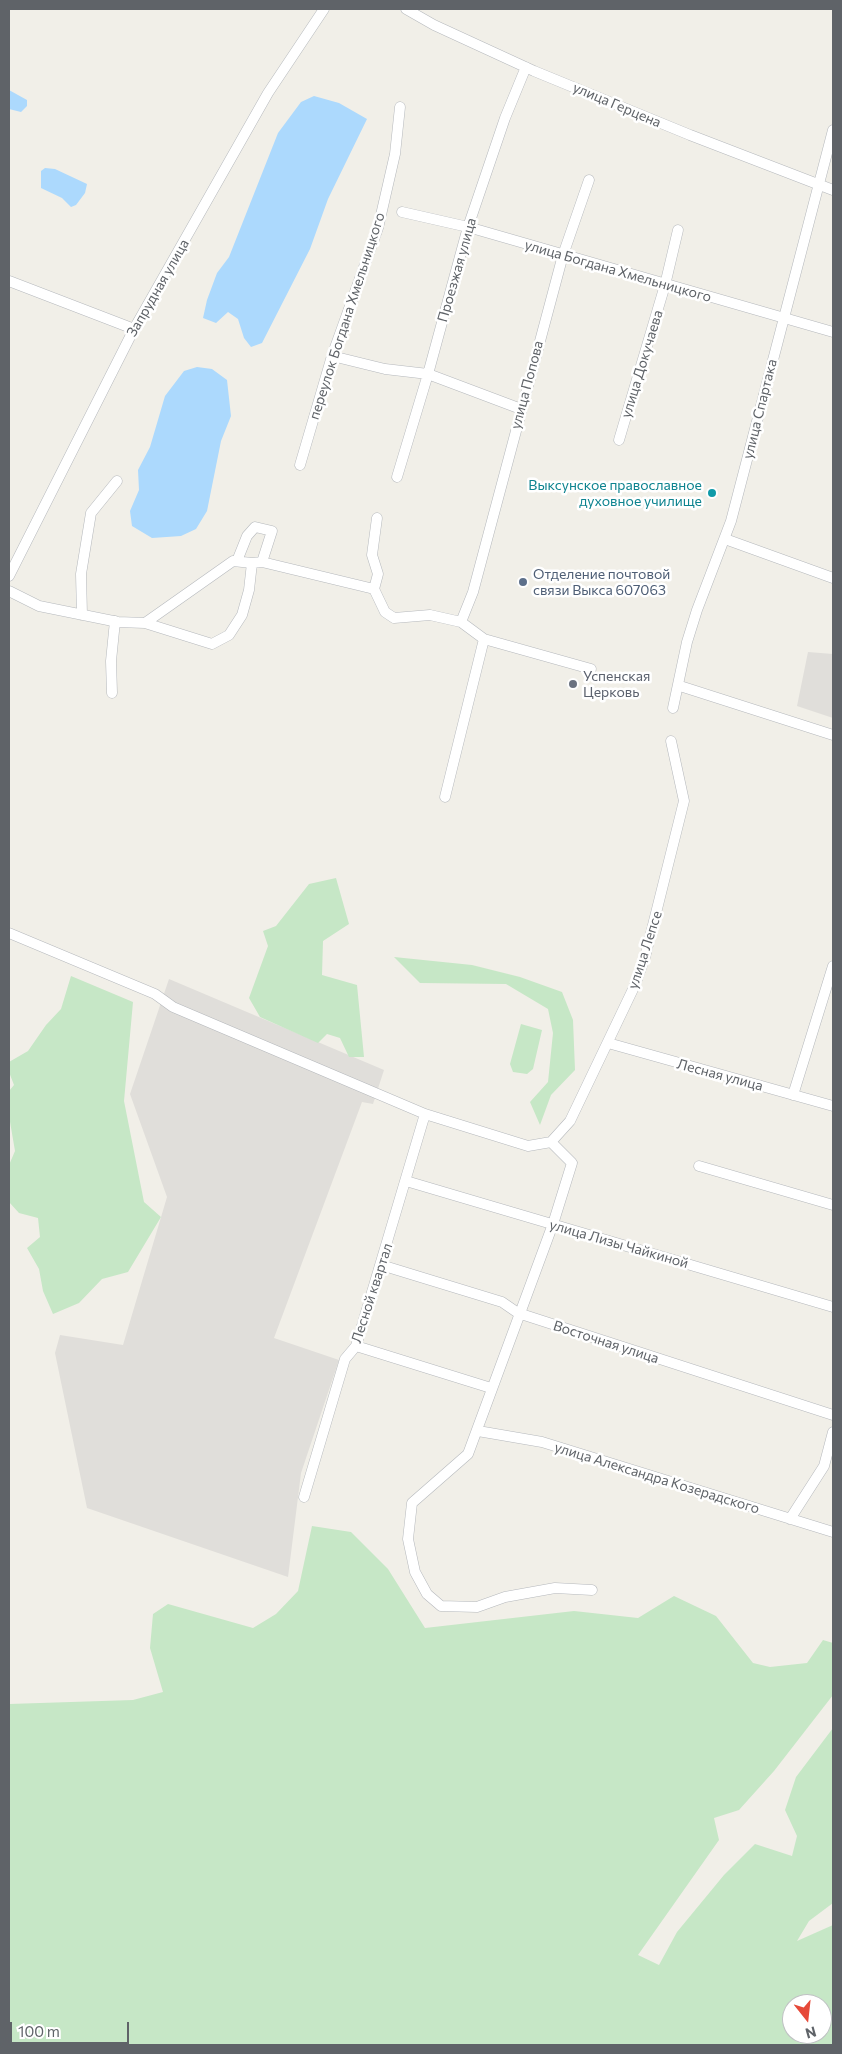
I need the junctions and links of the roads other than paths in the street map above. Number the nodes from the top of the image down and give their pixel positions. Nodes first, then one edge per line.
1 (324, 9) edge
2 (406, 9) edge
3 (526, 67) junction
4 (400, 107) dead end
5 (833, 130) edge
6 (588, 180) dead end
7 (818, 186) junction
8 (833, 190) edge
9 (402, 212) dead end
10 (468, 228) junction
11 (678, 230) dead end
12 (563, 255) junction
13 (9, 282) edge
14 (665, 285) junction
15 (783, 317) junction
16 (134, 329) junction
17 (833, 332) edge
18 (332, 356) junction
19 (428, 374) junction
20 (521, 409) junction
21 (619, 440) dead end
22 (300, 466) dead end
23 (397, 477) dead end
24 (117, 481) dead end
25 (378, 518) dead end
26 (725, 539) junction
27 (237, 561) junction
28 (257, 563) junction
29 (9, 576) edge
30 (833, 578) edge
31 (374, 589) junction
32 (9, 591) edge
33 (82, 615) junction
34 (115, 621) junction
35 (461, 622) junction
36 (145, 623) junction
37 (484, 638) junction
38 (591, 669) dead end
39 (680, 686) junction
40 (112, 693) dead end
41 (674, 708) dead end
42 (833, 735) edge
43 (671, 741) dead end
44 (445, 797) dead end
45 (9, 932) edge
46 (833, 966) edge
47 (608, 1043) junction
48 (793, 1095) junction
49 (833, 1106) edge
50 (425, 1114) junction
51 (551, 1142) junction
52 (699, 1166) dead end
53 (406, 1181) junction
54 (833, 1205) edge
55 (553, 1224) junction
56 (381, 1265) junction
57 (833, 1307) edge
58 (518, 1313) junction
59 (356, 1346) junction
60 (491, 1388) junction
61 (833, 1415) edge
62 (478, 1431) junction
63 (833, 1432) edge
64 (304, 1497) dead end
65 (790, 1519) junction
66 (833, 1532) edge
67 (592, 1590) dead end

1 - 16 street, Запрудная улица
2 - 3 street, улица Герцена
3 - 7 street, улица Герцена
3 - 10 street, Проезжая улица
4 - 18 street, переулок Богдана Хмельницкого
5 - 7 street, улица Спартака
6 - 12 street, улица Попова
7 - 8 street, улица Герцена
7 - 15 street, улица Спартака
9 - 10 street, улица Богдана Хмельницкого
10 - 12 street, улица Богдана Хмельницкого
10 - 19 street, Проезжая улица
11 - 14 street, улица Докучаева
12 - 14 street, улица Богдана Хмельницкого
12 - 20 street, улица Попова
13 - 16 street
14 - 15 street, улица Богдана Хмельницкого
14 - 21 street, улица Докучаева
15 - 17 street, улица Богдана Хмельницкого
15 - 26 street, улица Спартака
16 - 29 street, Запрудная улица
18 - 19 street
18 - 22 street, переулок Богдана Хмельницкого
19 - 20 street
19 - 23 street, Проезжая улица
20 - 35 street, улица Попова
24 - 33 street
25 - 31 street
26 - 30 street
26 - 39 street, улица Спартака
27 - 28 street
27 - 28 street
27 - 36 street
28 - 31 street
28 - 36 street
31 - 35 street
32 - 33 street
33 - 34 street
34 - 36 street
34 - 40 street
35 - 37 street
37 - 38 street
37 - 44 street
39 - 41 street
39 - 42 street
43 - 47 street, улица Лепсе
45 - 50 street
46 - 48 street
47 - 48 street, Лесная улица
47 - 51 street, улица Лепсе
48 - 49 street, Лесная улица
50 - 51 street
50 - 53 street, Лесной квартал
51 - 55 street
52 - 54 street
53 - 55 street, улица Лизы Чайкиной
53 - 56 street, Лесной квартал
55 - 57 street, улица Лизы Чайкиной
55 - 58 street
56 - 58 street, Восточная улица
56 - 59 street, Лесной квартал
58 - 60 street
58 - 61 street, Восточная улица
59 - 60 street
59 - 64 street, Лесной квартал
60 - 62 street
62 - 65 street, улица Александра Козерадского
62 - 67 street
63 - 65 street
65 - 66 street, улица Александра Козерадского

